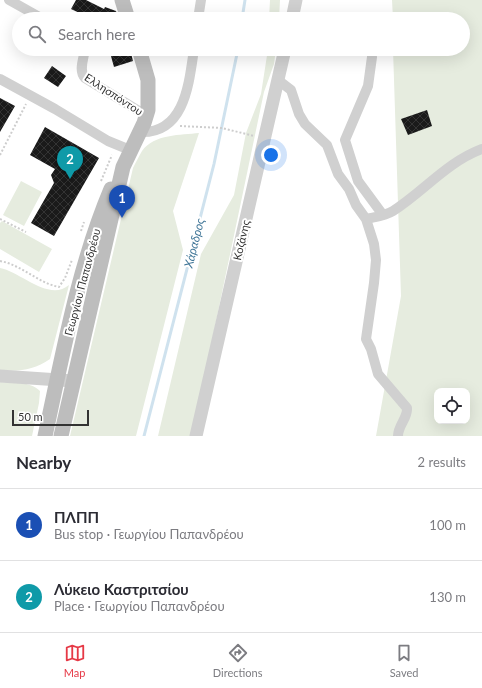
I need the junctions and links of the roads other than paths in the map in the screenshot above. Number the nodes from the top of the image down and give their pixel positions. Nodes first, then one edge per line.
1 (9, 0) edge
2 (122, 0) edge
3 (201, 0) edge
4 (296, 0) edge
5 (30, 12) edge
6 (126, 12) edge
7 (199, 12) edge
8 (293, 12) edge
9 (84, 56) edge
10 (141, 56) edge
11 (193, 56) edge
12 (283, 56) edge
13 (372, 57) dead end
14 (0, 79) edge
15 (278, 80) junction
16 (147, 116) junction
17 (140, 132) junction
18 (482, 149) edge
19 (130, 150) junction
20 (123, 167) junction
21 (382, 215) junction
22 (366, 219) junction
23 (0, 376) edge
24 (57, 380) junction
25 (74, 381) junction
26 (197, 434) edge
27 (45, 436) edge
28 (61, 436) edge
29 (398, 436) edge

1 - 5 street
2 - 6 main road
3 - 7 street
4 - 8 street
9 - 16 street, Ελλησπόντου
10 - 16 main road
11 - 17 street
12 - 15 street, Κοζάνης
13 - 21 street
14 - 19 street
15 - 22 street
15 - 26 street, Κοζάνης
16 - 17 main road
17 - 19 main road
18 - 21 street
19 - 20 main road
20 - 24 main road, Γεωργίου Παπανδρέου
20 - 25 main road, Γεωργίου Παπανδρέου
21 - 22 street
22 - 29 street
23 - 24 street
24 - 25 street
24 - 27 main road, Γεωργίου Παπανδρέου
25 - 28 main road, Γεωργίου Παπανδρέου

